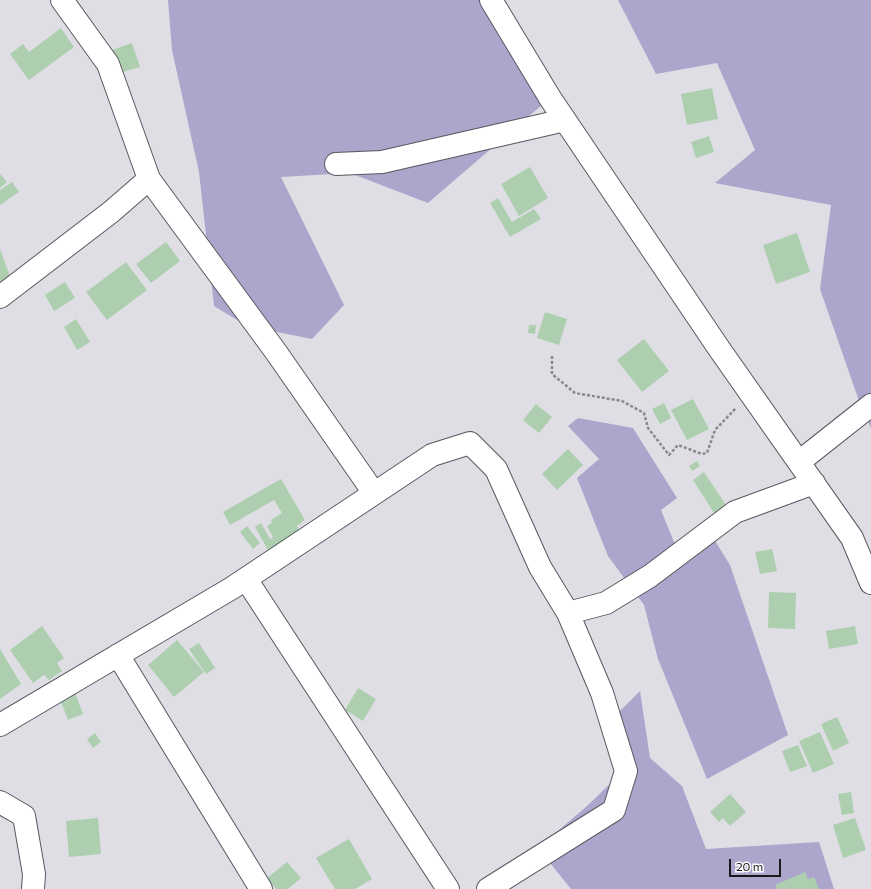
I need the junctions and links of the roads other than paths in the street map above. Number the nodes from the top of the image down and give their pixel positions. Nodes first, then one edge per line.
1 (62, 0) edge
2 (491, 0) edge
3 (565, 120) junction
4 (336, 164) dead end
5 (148, 179) junction
6 (0, 297) edge
7 (871, 405) edge
8 (799, 462) junction
9 (814, 483) junction
10 (374, 493) junction
11 (246, 579) junction
12 (871, 583) edge
13 (568, 613) junction
14 (118, 655) junction
15 (0, 725) edge
16 (0, 802) edge
17 (33, 889) edge
18 (261, 889) edge
19 (448, 889) edge
20 (488, 889) edge

1 - 5 street
2 - 3 street
3 - 4 street
3 - 8 street
5 - 6 street
5 - 10 street
7 - 8 street
8 - 9 street
9 - 12 street
9 - 13 street
10 - 11 street
10 - 13 street
11 - 14 street
11 - 19 street
13 - 20 street
14 - 15 street
14 - 18 street
16 - 17 street

